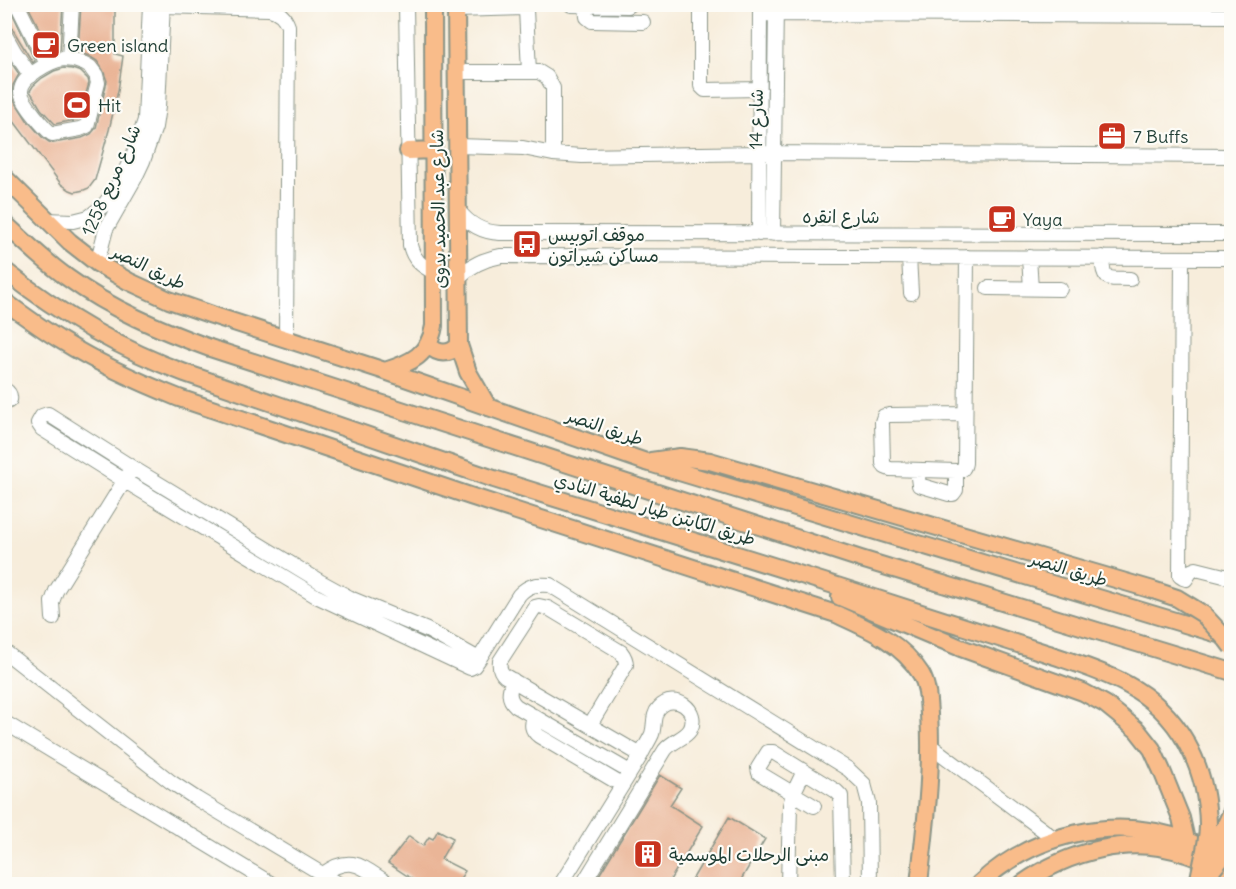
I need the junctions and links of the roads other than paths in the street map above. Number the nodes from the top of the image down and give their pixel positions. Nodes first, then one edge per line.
1 (17, 4) edge
2 (72, 4) edge
3 (406, 4) edge
4 (434, 4) edge
5 (631, 4) edge
6 (701, 4) edge
7 (159, 5) edge
8 (572, 5) edge
9 (586, 5) edge
10 (456, 7) edge
11 (760, 9) edge
12 (776, 9) edge
13 (1057, 10) edge
14 (1072, 10) edge
15 (1232, 16) edge
16 (643, 22) dead end
17 (4, 33) edge
18 (69, 59) junction
19 (47, 63) junction
20 (457, 72) junction
21 (529, 72) junction
22 (31, 76) junction
23 (760, 89) junction
24 (457, 146) junction
25 (434, 150) junction
26 (408, 151) junction
27 (767, 153) junction
28 (553, 154) junction
29 (1232, 156) edge
30 (4, 177) edge
31 (458, 210) junction
32 (46, 220) junction
33 (4, 223) edge
34 (490, 232) junction
35 (759, 234) junction
36 (773, 234) junction
37 (1232, 234) edge
38 (492, 257) junction
39 (909, 257) junction
40 (967, 257) junction
41 (1029, 257) junction
42 (1102, 257) junction
43 (1182, 258) junction
44 (1232, 258) edge
45 (97, 263) junction
46 (4, 270) edge
47 (434, 272) junction
48 (459, 278) junction
49 (1130, 279) dead end
50 (988, 288) dead end
51 (1031, 289) junction
52 (1060, 289) dead end
53 (911, 293) dead end
54 (4, 301) edge
55 (285, 339) junction
56 (429, 345) junction
57 (459, 345) junction
58 (385, 371) junction
59 (4, 389) edge
60 (4, 404) edge
61 (488, 407) junction
62 (965, 414) junction
63 (646, 462) junction
64 (133, 468) junction
65 (917, 470) junction
66 (956, 471) junction
67 (125, 481) junction
68 (809, 578) junction
69 (1232, 578) edge
70 (53, 618) dead end
71 (931, 636) junction
72 (1232, 638) edge
73 (1232, 647) edge
74 (4, 651) edge
75 (903, 653) junction
76 (479, 659) junction
77 (1232, 672) edge
78 (513, 680) junction
79 (534, 717) junction
80 (4, 722) edge
81 (590, 725) junction
82 (931, 746) junction
83 (596, 752) junction
84 (641, 755) junction
85 (588, 765) junction
86 (804, 771) junction
87 (630, 772) junction
88 (622, 785) junction
89 (793, 794) junction
90 (814, 806) dead end
91 (1232, 811) edge
92 (1055, 839) junction
93 (1186, 840) junction
94 (1232, 845) edge
95 (1232, 864) edge
96 (323, 874) junction
97 (1232, 878) edge
98 (272, 885) edge
99 (339, 885) edge
100 (389, 885) edge
101 (561, 885) edge
102 (583, 885) edge
103 (788, 885) edge
104 (843, 885) edge
105 (870, 885) edge
106 (919, 885) edge
107 (979, 885) edge
108 (1022, 885) edge
109 (1199, 885) edge

1 - 19 street
2 - 18 street
3 - 26 street
4 - 25 main road, شارع عبد الحميد بدوى
5 - 9 street
6 - 23 street
7 - 32 street, شارع مربع 1258
7 - 45 street, شارع مربع 1258
7 - 55 street
8 - 9 street
9 - 16 street
10 - 20 main road, شارع عبد الحميد بدوى
10 - 21 street
11 - 12 street
11 - 23 street, شارع 14
12 - 13 street
12 - 27 street, شارع 14
13 - 14 street
14 - 15 street
17 - 22 street
18 - 19 street
18 - 22 street
19 - 22 street
20 - 21 street
20 - 24 main road, شارع عبد الحميد بدوى
21 - 28 street
23 - 27 street, شارع 14
24 - 28 street
24 - 31 main road, شارع عبد الحميد بدوى
25 - 26 main road
25 - 47 main road, شارع عبد الحميد بدوى
26 - 47 street
27 - 28 street
27 - 29 street
27 - 35 street, شارع 14
27 - 36 street, شارع 14
30 - 32 main road, طريق النصر
31 - 34 street, شارع انقره
31 - 48 main road, شارع عبد الحميد بدوى
32 - 45 main road, طريق النصر
33 - 77 main road
34 - 35 street, شارع انقره
34 - 38 street
35 - 36 street, شارع انقره
36 - 37 street, شارع انقره
38 - 39 street
38 - 48 street
39 - 40 street
39 - 53 street
40 - 41 street
40 - 62 street
41 - 42 street
41 - 51 street
42 - 43 street
42 - 49 street
43 - 44 street
43 - 69 street
45 - 55 main road, طريق النصر
46 - 68 main road, طريق الكابتن طيار لطفية النادي
47 - 56 main road, شارع عبد الحميد بدوى
48 - 57 main road, شارع عبد الحميد بدوى
50 - 51 street
51 - 52 street
54 - 75 main road
55 - 58 main road, طريق النصر
56 - 57 main road
56 - 58 main road
57 - 61 main road, شارع عبد الحميد بدوى
58 - 61 main road, طريق النصر
59 - 60 street
61 - 63 main road, طريق النصر
62 - 65 street
62 - 66 street
63 - 72 main road, طريق النصر
63 - 73 main road, bridge
64 - 67 street
64 - 67 street
64 - 76 street
65 - 66 street
65 - 66 street
67 - 70 street
67 - 76 street
68 - 71 main road
68 - 109 main road, طريق الكابتن طيار لطفية النادي, bridge
71 - 75 main road
71 - 93 main road
74 - 96 street
75 - 82 main road
76 - 105 street
78 - 79 street
78 - 81 street
78 - 81 street
79 - 83 street
79 - 85 street
80 - 98 street
81 - 84 street
82 - 92 street
82 - 106 main road
83 - 85 street
83 - 87 street
84 - 87 street
84 - 102 street
85 - 88 street
86 - 89 street
86 - 89 street
86 - 104 street
87 - 88 street
88 - 101 street
89 - 90 street
89 - 103 street
91 - 109 main road, bridge
92 - 93 main road
92 - 107 main road
93 - 95 main road
94 - 109 main road, bridge
96 - 99 street
96 - 100 street
97 - 108 main road

